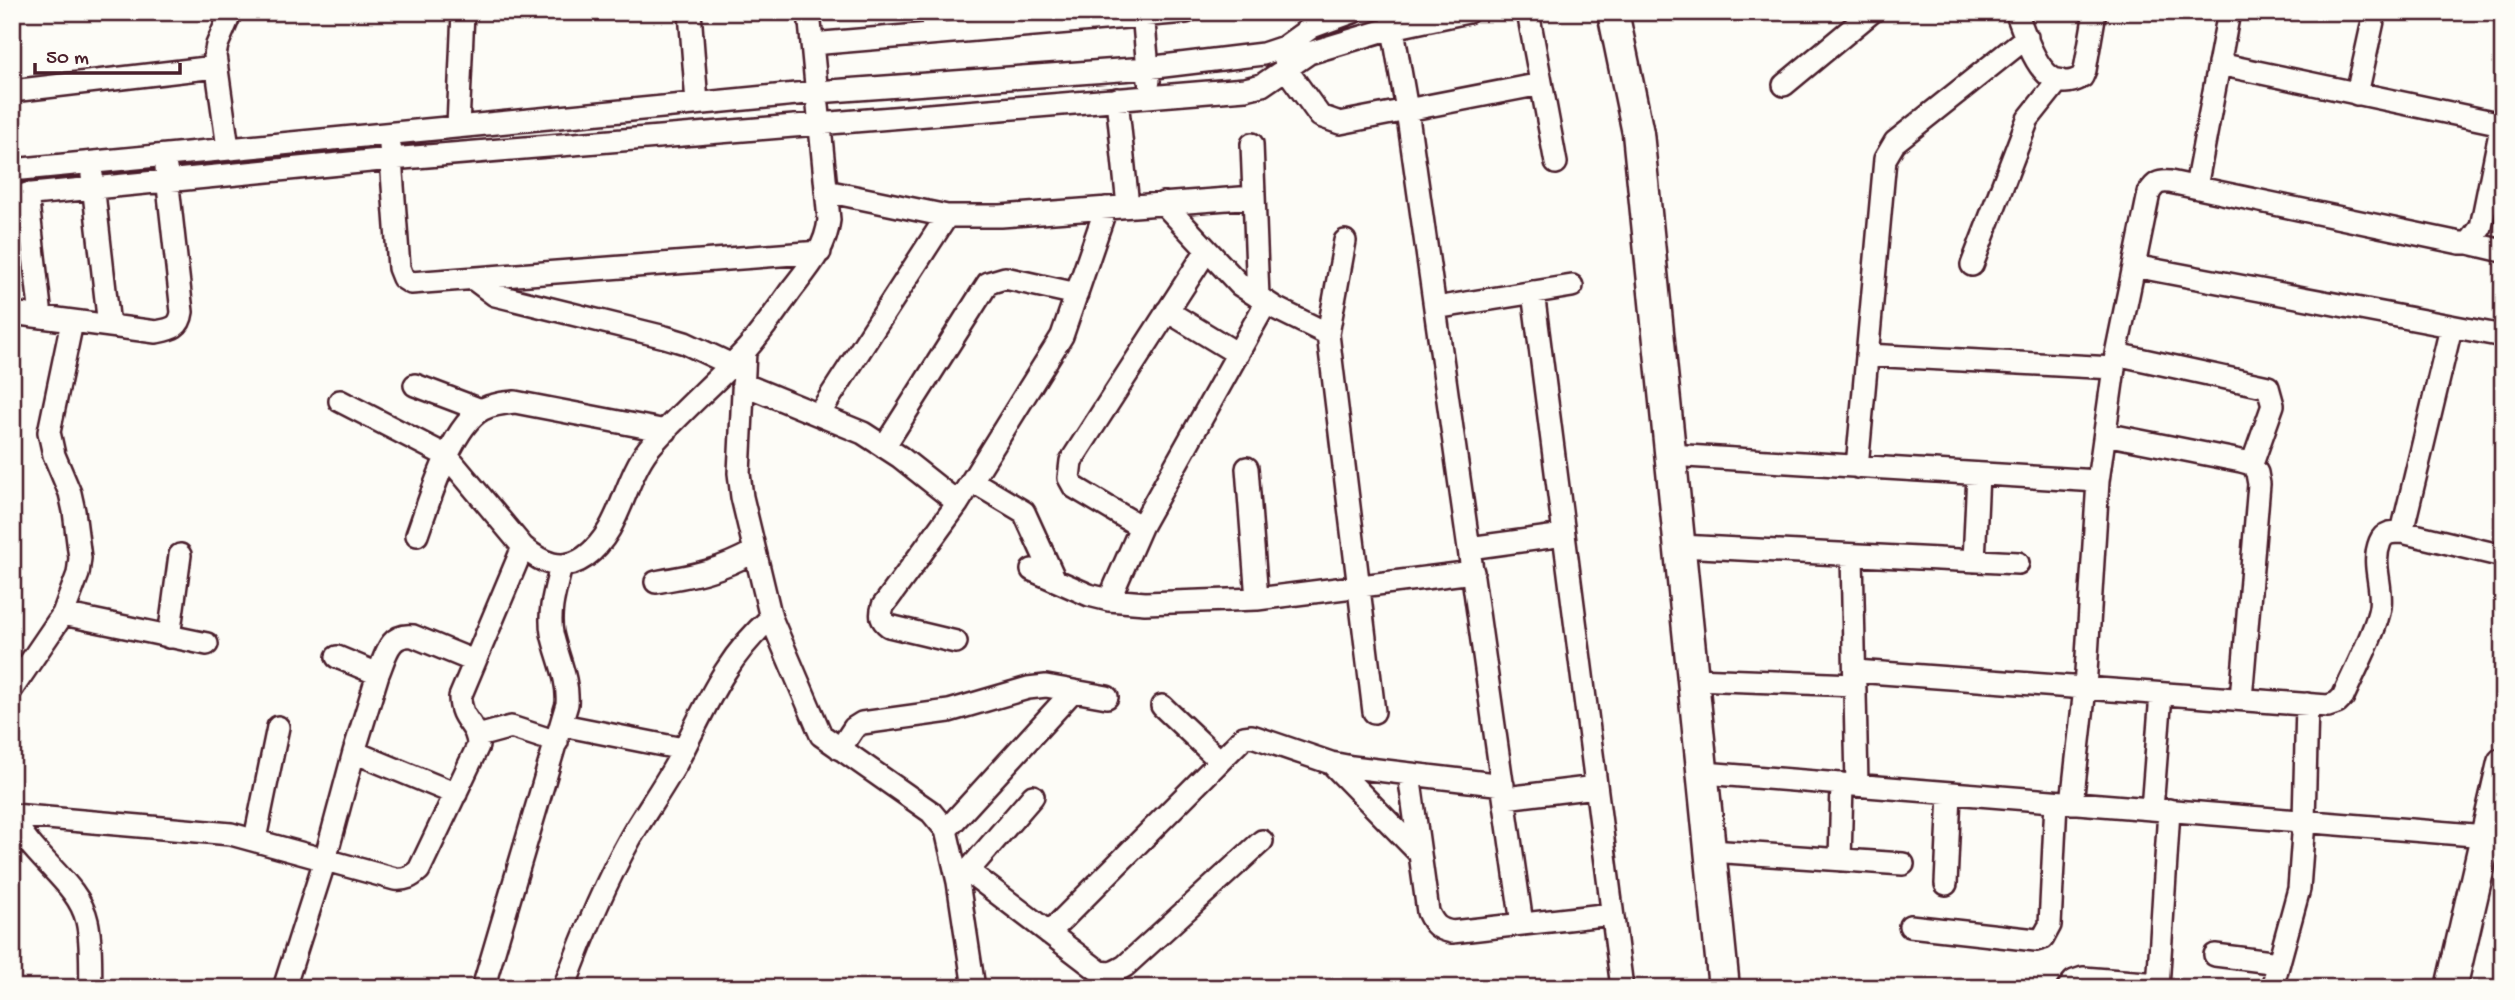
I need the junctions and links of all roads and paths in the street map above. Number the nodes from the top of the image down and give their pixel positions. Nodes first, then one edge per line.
1 (231, 12) edge
2 (463, 12) edge
3 (690, 12) edge
4 (809, 12) edge
5 (1186, 12) edge
6 (1353, 12) edge
7 (1468, 12) edge
8 (1528, 12) edge
9 (1613, 12) edge
10 (1872, 12) edge
11 (2016, 12) edge
12 (2095, 12) edge
13 (2229, 12) edge
14 (2375, 12) edge
15 (1143, 14) edge
16 (1318, 17) edge
17 (1391, 20) edge
18 (934, 23) edge
19 (2027, 37) junction
20 (812, 44) junction
21 (1284, 47) junction
22 (2219, 64) junction
23 (215, 67) junction
24 (1147, 68) junction
25 (1286, 69) junction
26 (2059, 80) junction
27 (1541, 84) junction
28 (1784, 85) dead end
29 (12, 90) edge
30 (817, 92) junction
31 (2357, 94) junction
32 (1151, 97) junction
33 (1117, 99) junction
34 (728, 100) junction
35 (698, 103) junction
36 (1407, 110) junction
37 (563, 116) junction
38 (2502, 121) edge
39 (469, 125) junction
40 (820, 125) junction
41 (731, 132) junction
42 (389, 133) junction
43 (1252, 144) dead end
44 (565, 145) junction
45 (228, 148) junction
46 (481, 152) junction
47 (165, 155) junction
48 (391, 159) junction
49 (91, 162) junction
50 (1556, 163) dead end
51 (12, 170) edge
52 (167, 181) junction
53 (2196, 187) junction
54 (93, 188) junction
55 (826, 191) junction
56 (19, 195) edge
57 (1254, 197) junction
58 (1163, 204) junction
59 (1128, 206) junction
60 (1106, 208) junction
61 (947, 216) junction
62 (1345, 241) dead end
63 (2469, 243) junction
64 (1207, 250) junction
65 (2503, 251) edge
66 (820, 252) junction
67 (1972, 265) dead end
68 (2134, 266) junction
69 (475, 280) junction
70 (1572, 286) dead end
71 (1533, 292) junction
72 (1077, 294) junction
73 (1262, 300) junction
74 (1436, 308) junction
75 (1167, 311) junction
76 (12, 313) edge
77 (41, 317) junction
78 (72, 322) junction
79 (109, 326) junction
80 (2451, 328) junction
81 (1328, 334) junction
82 (2503, 336) edge
83 (1238, 354) junction
84 (1867, 355) junction
85 (738, 358) junction
86 (2115, 361) junction
87 (743, 384) junction
88 (415, 385) dead end
89 (340, 401) dead end
90 (481, 410) junction
91 (819, 414) junction
92 (666, 431) junction
93 (2105, 433) junction
94 (884, 447) junction
95 (1670, 455) junction
96 (447, 456) junction
97 (2252, 464) junction
98 (1857, 467) junction
99 (1247, 468) dead end
100 (1978, 474) junction
101 (972, 481) junction
102 (2098, 481) junction
103 (958, 503) junction
104 (1141, 527) junction
105 (2402, 532) junction
106 (417, 535) dead end
107 (1564, 535) junction
108 (1679, 546) junction
109 (523, 547) junction
110 (1469, 548) junction
111 (755, 551) junction
112 (180, 555) dead end
113 (1852, 555) junction
114 (2503, 556) edge
115 (1974, 561) junction
116 (2018, 563) dead end
117 (561, 566) junction
118 (1032, 570) dead end
119 (1473, 572) junction
120 (1055, 580) junction
121 (656, 582) dead end
122 (1359, 587) junction
123 (1257, 599) junction
124 (1109, 600) junction
125 (63, 614) junction
126 (771, 618) junction
127 (169, 637) junction
128 (956, 642) dead end
129 (207, 644) dead end
130 (337, 657) dead end
131 (474, 661) junction
132 (378, 674) junction
133 (1694, 678) junction
134 (1855, 678) junction
135 (2085, 688) junction
136 (12, 689) edge
137 (1073, 691) junction
138 (2161, 694) junction
139 (1107, 698) dead end
140 (2241, 699) junction
141 (2307, 704) junction
142 (1162, 706) dead end
143 (1374, 712) dead end
144 (278, 727) dead end
145 (560, 733) junction
146 (478, 736) junction
147 (683, 749) junction
148 (840, 749) junction
149 (354, 752) junction
150 (1219, 760) junction
151 (1331, 763) junction
152 (2503, 763) edge
153 (1704, 773) junction
154 (1409, 774) junction
155 (1850, 785) junction
156 (1596, 787) junction
157 (1504, 792) junction
158 (1950, 793) junction
159 (456, 794) junction
160 (1033, 796) dead end
161 (2064, 802) junction
162 (2160, 810) junction
163 (14, 821) edge
164 (2304, 821) junction
165 (946, 830) junction
166 (2486, 836) junction
167 (255, 839) junction
168 (1262, 841) dead end
169 (1711, 851) junction
170 (1420, 854) junction
171 (325, 860) junction
172 (1840, 860) junction
173 (1903, 864) dead end
174 (963, 876) junction
175 (1946, 884) dead end
176 (1612, 914) junction
177 (1522, 924) junction
178 (1910, 926) dead end
179 (1049, 933) junction
180 (2215, 955) dead end
181 (2279, 963) junction
182 (1621, 980) dead end
183 (2159, 986) edge
184 (91, 988) edge
185 (284, 988) edge
186 (483, 988) edge
187 (564, 988) edge
188 (974, 988) edge
189 (1724, 988) edge
190 (2068, 988) edge
191 (2272, 988) edge
192 (2451, 988) edge

1 - 23 street
2 - 39 street
3 - 35 street
4 - 20 street
5 - 15 street
6 - 16 street
7 - 17 street
8 - 27 street
9 - 95 street
10 - 28 street
11 - 19 street
12 - 26 street
13 - 22 street
14 - 31 street
15 - 18 street
15 - 24 street
16 - 21 street
17 - 25 street
17 - 36 street
18 - 20 street
19 - 26 street
19 - 84 street
20 - 30 street
21 - 24 street
21 - 25 street
22 - 31 street
22 - 53 street
23 - 29 street
23 - 45 street
24 - 30 street
24 - 32 street
25 - 32 street
25 - 36 street
26 - 67 street
27 - 36 street
27 - 50 street
30 - 34 street
30 - 40 street
31 - 38 street
32 - 33 street
33 - 40 street
33 - 59 street
34 - 35 street
34 - 41 street
35 - 37 street
36 - 74 street
37 - 39 street
37 - 44 street
38 - 63 street
39 - 42 street
39 - 46 street
40 - 41 street
40 - 55 street
41 - 44 street
42 - 45 street
42 - 48 street
43 - 57 street
44 - 46 street
45 - 47 street
46 - 48 street
47 - 49 street
47 - 52 street
48 - 52 street
48 - 69 street
49 - 51 street
49 - 54 street
52 - 54 street
52 - 79 street
53 - 63 street
53 - 68 street
54 - 56 street
54 - 79 street
55 - 61 street
55 - 66 street
56 - 77 street
57 - 58 street
57 - 73 street
58 - 59 street
58 - 64 street
59 - 60 street
60 - 61 street
60 - 72 street
61 - 91 street
62 - 81 street
63 - 65 street
64 - 73 street
64 - 75 street
66 - 69 street
66 - 85 street
68 - 80 street
68 - 86 street
69 - 85 street
70 - 71 street
71 - 74 street
71 - 107 street
72 - 94 street
72 - 101 street
73 - 81 street
73 - 83 street
74 - 110 street
75 - 83 street
75 - 104 street
76 - 77 street
77 - 78 street
78 - 79 street
78 - 125 street
80 - 82 street
80 - 105 street
81 - 122 street
83 - 104 street
84 - 86 street
84 - 98 street
85 - 87 street
85 - 92 street
86 - 93 street
86 - 97 street
87 - 91 street
87 - 111 street
88 - 90 street
89 - 96 street
90 - 92 street
90 - 96 street
91 - 94 street
92 - 117 street
93 - 97 street
93 - 102 street
94 - 103 street
95 - 98 street
95 - 108 street
96 - 106 street
96 - 109 street
97 - 140 street
98 - 100 street
99 - 123 street
100 - 102 street
100 - 115 street
101 - 103 street
101 - 120 street
102 - 135 street
103 - 128 street
104 - 124 street
105 - 114 street
105 - 141 street
107 - 110 street
107 - 156 street
108 - 113 street
108 - 133 street
109 - 117 street
109 - 131 street
110 - 119 street
111 - 121 street
111 - 126 street
112 - 127 street
113 - 115 street
113 - 134 street
115 - 116 street
117 - 145 street
118 - 120 street
119 - 122 street
119 - 157 street
120 - 124 street
122 - 123 street
122 - 143 street
123 - 124 street
125 - 127 street
125 - 136 street
126 - 147 street
126 - 148 street
127 - 129 street
130 - 132 street
131 - 132 street
131 - 146 street
132 - 149 street
133 - 134 street
133 - 153 street
134 - 135 street
134 - 155 street
135 - 138 street
135 - 161 street
137 - 139 street
137 - 148 street
137 - 165 street
138 - 140 street
138 - 162 street
140 - 141 street
141 - 164 street
142 - 150 street
144 - 167 street
145 - 146 street
145 - 147 street
145 - 186 street
146 - 159 street
147 - 187 street
148 - 165 street
149 - 159 street
149 - 171 street
150 - 151 street
150 - 179 street
151 - 154 street
151 - 170 street
152 - 166 street
153 - 155 street
153 - 169 street
154 - 157 street
154 - 170 street
155 - 158 street
155 - 172 street
156 - 157 street
156 - 176 street
157 - 177 street
158 - 161 street
158 - 175 street
159 - 171 street
160 - 174 street
161 - 162 street
161 - 178 street
162 - 164 street
162 - 183 street
163 - 167 street
163 - 184 street
164 - 166 street
164 - 181 street
165 - 174 street
166 - 192 street
167 - 171 street
168 - 179 street
169 - 172 street
169 - 189 street
170 - 177 street
171 - 185 street
172 - 173 street
174 - 179 street
174 - 188 street
176 - 177 street
176 - 182 street
180 - 181 street
181 - 191 street
183 - 190 street

